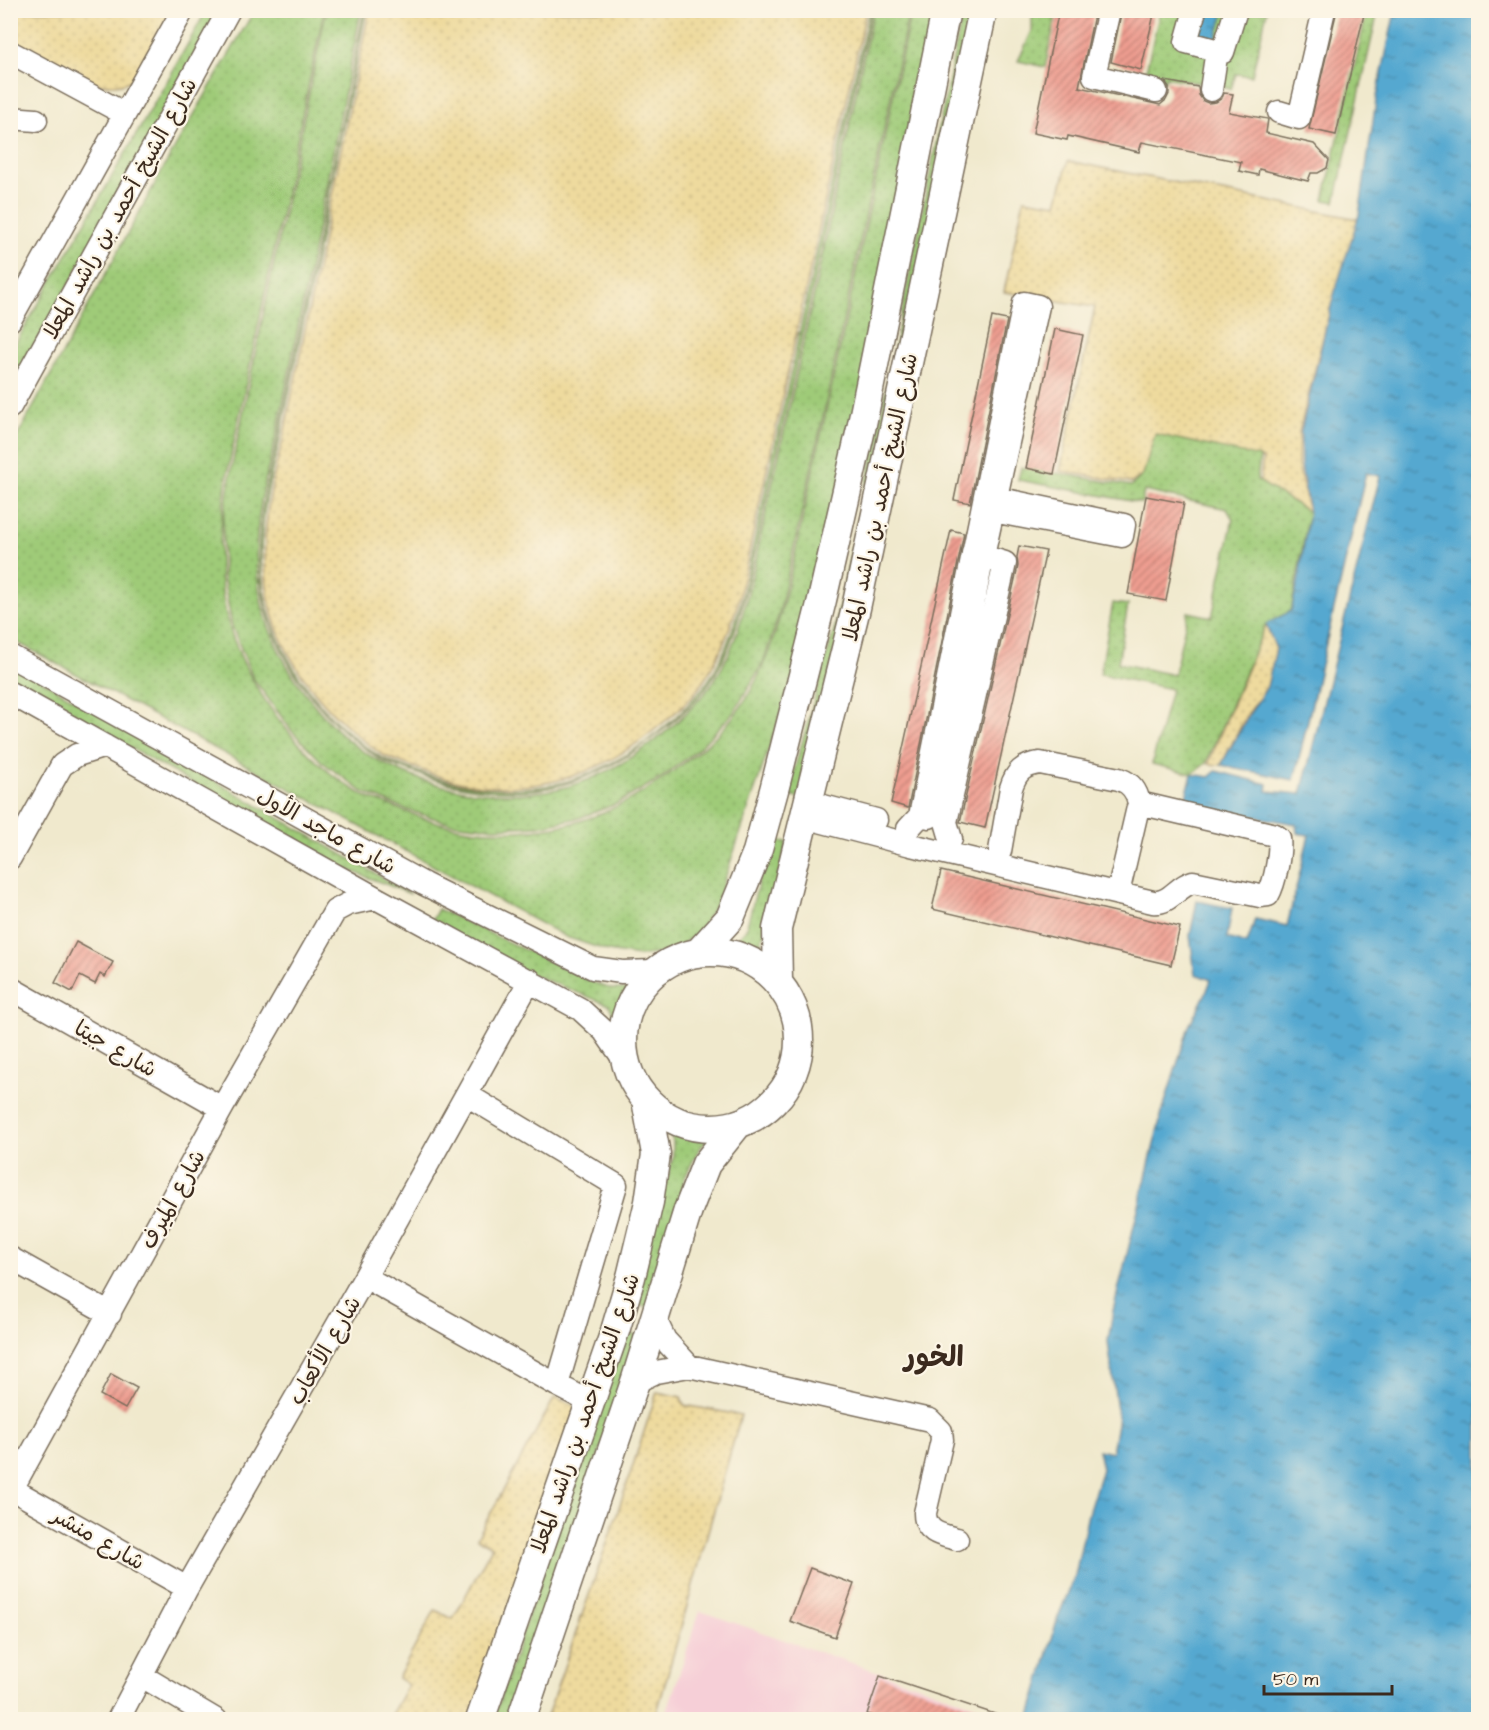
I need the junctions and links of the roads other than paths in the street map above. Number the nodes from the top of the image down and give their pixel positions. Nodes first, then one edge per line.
1 (183, 10) edge
2 (229, 10) edge
3 (946, 10) edge
4 (982, 10) edge
5 (1109, 10) edge
6 (1196, 10) edge
7 (1236, 10) edge
8 (1324, 10) edge
9 (1217, 50) junction
10 (10, 52) edge
11 (1211, 90) dead end
12 (1156, 91) dead end
13 (1279, 112) dead end
14 (125, 114) junction
15 (10, 118) edge
16 (36, 120) dead end
17 (10, 320) edge
18 (10, 406) edge
19 (989, 504) junction
20 (978, 554) junction
21 (10, 656) edge
22 (10, 693) edge
23 (50, 716) junction
24 (105, 746) junction
25 (62, 765) junction
26 (1135, 807) junction
27 (806, 809) junction
28 (928, 831) junction
29 (1006, 857) junction
30 (10, 858) edge
31 (323, 869) junction
32 (1117, 883) junction
33 (376, 898) junction
34 (334, 911) junction
35 (699, 952) junction
36 (655, 971) junction
37 (530, 980) junction
38 (778, 982) junction
39 (10, 987) edge
40 (625, 1061) junction
41 (466, 1095) junction
42 (646, 1100) junction
43 (222, 1108) junction
44 (738, 1124) junction
45 (10, 1258) edge
46 (365, 1277) junction
47 (110, 1314) junction
48 (655, 1319) junction
49 (689, 1366) junction
50 (635, 1382) junction
51 (558, 1386) junction
52 (590, 1402) junction
53 (11, 1488) edge
54 (957, 1539) dead end
55 (188, 1588) junction
56 (142, 1676) junction
57 (118, 1719) edge
58 (216, 1719) edge
59 (480, 1719) edge
60 (521, 1719) edge

1 - 14 street, شارع الشيخ أحمد بن راشد المعلا
2 - 18 street, شارع الشيخ أحمد بن راشد المعلا
3 - 35 main road, شارع الشيخ أحمد بن راشد المعلا
4 - 27 main road, شارع الشيخ أحمد بن راشد المعلا
5 - 12 street
6 - 9 street
7 - 9 street
8 - 13 street
9 - 11 street
10 - 14 street
14 - 17 street, شارع الشيخ أحمد بن راشد المعلا
15 - 16 street
19 - 19 street
19 - 20 street
20 - 28 street
20 - 28 street
21 - 36 street, شارع ماجد الأول
22 - 23 street, شارع ماجد الأول
23 - 24 street, شارع ماجد الأول
23 - 25 street
24 - 25 street
24 - 31 street, شارع ماجد الأول
25 - 30 street
26 - 29 street
26 - 32 street
26 - 32 street
27 - 28 street
27 - 38 main road, شارع الشيخ أحمد بن راشد المعلا
28 - 29 street
28 - 29 street
29 - 32 street
31 - 33 street, شارع ماجد الأول
31 - 34 street
33 - 34 street
33 - 37 street, شارع ماجد الأول
34 - 43 street, شارع الميرف
35 - 36 main road
35 - 38 main road
36 - 40 main road
37 - 40 street, شارع ماجد الأول
37 - 41 street, شارع الأكعاب
38 - 44 main road
39 - 43 street, شارع جيتا
40 - 42 main road
41 - 46 street, شارع الأكعاب
41 - 51 street
42 - 44 main road
42 - 52 main road, شارع الشيخ أحمد بن راشد المعلا
43 - 47 street, شارع الميرف
44 - 48 main road, شارع الشيخ أحمد بن راشد المعلا
45 - 47 street
46 - 51 street
46 - 55 street, شارع الأكعاب
47 - 53 street, شارع الميرف
48 - 49 street
48 - 50 main road, شارع الشيخ أحمد بن راشد المعلا
49 - 50 street
49 - 54 street
50 - 60 main road, شارع الشيخ أحمد بن راشد المعلا
51 - 52 street
52 - 59 main road, شارع الشيخ أحمد بن راشد المعلا
53 - 55 street, شارع منشر
55 - 56 street, شارع الأكعاب
56 - 57 street, شارع الأكعاب
56 - 58 street

